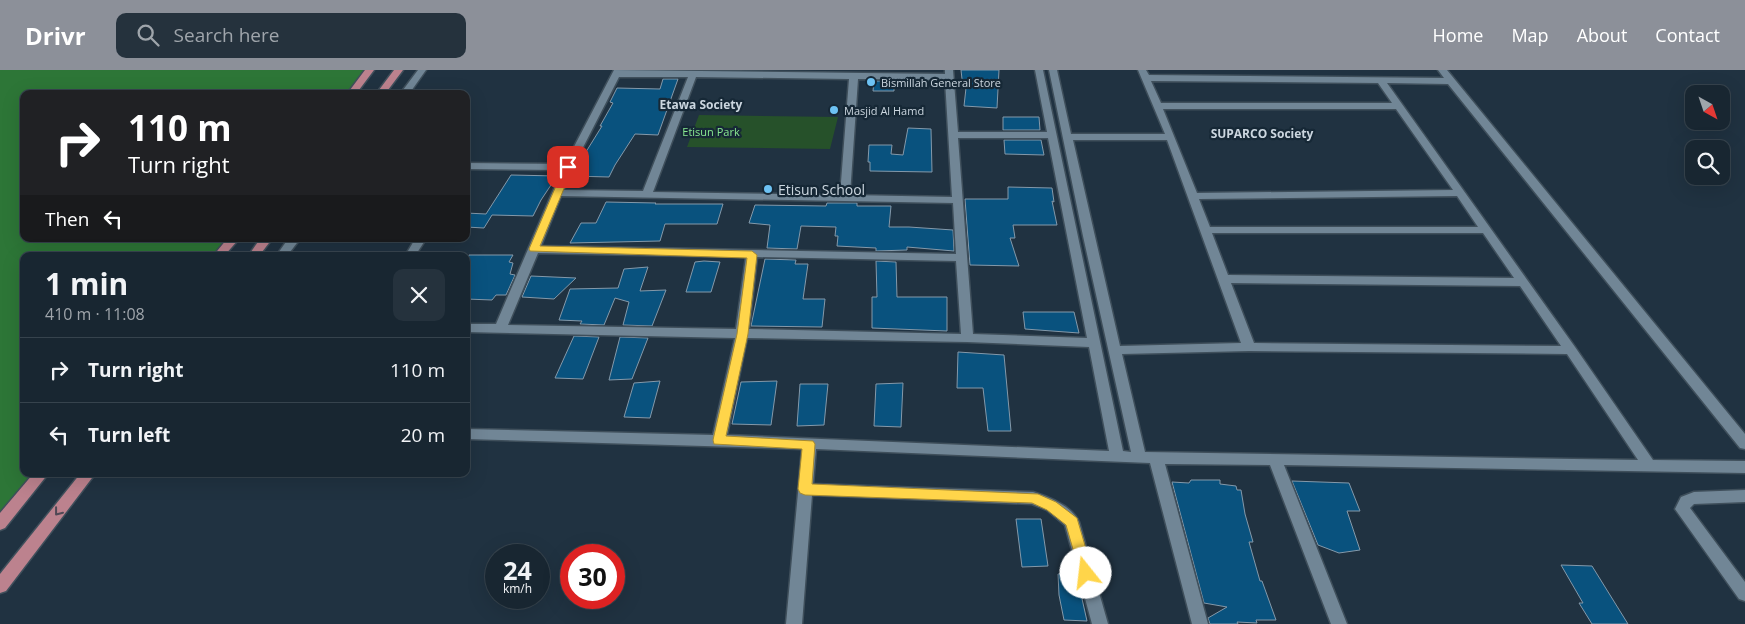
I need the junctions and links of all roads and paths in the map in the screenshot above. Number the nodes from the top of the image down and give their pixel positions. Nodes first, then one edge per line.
1 (370, 70) edge
2 (400, 70) edge
3 (422, 70) edge
4 (1039, 70) edge
5 (1053, 70) edge
6 (1442, 70) edge
7 (617, 72) edge
8 (778, 73) edge
9 (950, 73) edge
10 (1143, 74) edge
11 (693, 75) junction
12 (854, 76) junction
13 (1381, 81) junction
14 (1451, 81) junction
15 (354, 90) edge
16 (383, 90) edge
17 (407, 90) edge
18 (1157, 106) junction
19 (1399, 106) junction
20 (1051, 135) junction
21 (953, 136) junction
22 (1067, 137) junction
23 (1171, 137) junction
24 (470, 166) edge
25 (568, 167) junction
26 (558, 193) junction
27 (1460, 193) junction
28 (648, 194) junction
29 (1193, 196) junction
30 (845, 198) junction
31 (958, 200) junction
32 (1205, 230) junction
33 (1486, 230) junction
34 (230, 242) edge
35 (264, 242) edge
36 (292, 242) edge
37 (534, 249) junction
38 (222, 252) edge
39 (256, 252) edge
40 (284, 252) edge
41 (752, 255) junction
42 (962, 258) junction
43 (1224, 279) junction
44 (1523, 282) junction
45 (470, 328) edge
46 (500, 328) junction
47 (742, 334) junction
48 (967, 338) junction
49 (1094, 344) junction
50 (1249, 347) junction
51 (1114, 350) junction
52 (1571, 350) junction
53 (470, 434) edge
54 (719, 440) junction
55 (809, 444) junction
56 (1745, 444) edge
57 (1117, 456) junction
58 (1139, 457) junction
59 (1156, 458) junction
60 (1275, 460) junction
61 (1650, 467) junction
62 (1745, 467) edge
63 (39, 477) edge
64 (86, 477) edge
65 (805, 489) junction
66 (1745, 496) edge
67 (0, 524) edge
68 (0, 586) edge
69 (1745, 594) edge
70 (794, 624) edge
71 (1100, 624) edge
72 (1200, 624) edge
73 (1339, 624) edge

1 - 15 main road
2 - 16 main road
3 - 17 street
4 - 20 street
5 - 22 street
6 - 14 street
7 - 11 street
7 - 25 street
8 - 11 street
8 - 12 street
9 - 12 street
9 - 21 street
10 - 13 street
10 - 18 street
11 - 28 street
12 - 30 street
13 - 14 street
13 - 19 street
14 - 56 street
18 - 19 street
18 - 23 street
19 - 27 street
20 - 21 street
20 - 49 street
21 - 31 street
22 - 23 street
22 - 51 street
23 - 29 street
24 - 25 street
25 - 26 street
26 - 28 street
26 - 37 street
27 - 29 street
27 - 33 street
28 - 30 street
29 - 32 street
30 - 31 street
31 - 42 street
32 - 33 street
32 - 43 street
33 - 44 street
34 - 38 main road
35 - 39 main road
36 - 40 street
37 - 41 street
37 - 46 street
41 - 42 street
41 - 47 street
42 - 48 street
43 - 44 street
43 - 50 street
44 - 52 street
45 - 46 street
46 - 47 street
47 - 48 street
47 - 54 street
48 - 49 street
49 - 57 street
50 - 51 street
50 - 52 street
51 - 58 street
52 - 61 street
53 - 54 street
54 - 55 street
55 - 57 street
55 - 65 street
57 - 58 street
58 - 59 street
59 - 60 street
59 - 72 street
60 - 61 street
60 - 73 street
61 - 62 street
63 - 67 main road
64 -> 68 main road
65 - 70 street
65 - 71 street
66 - 69 street

